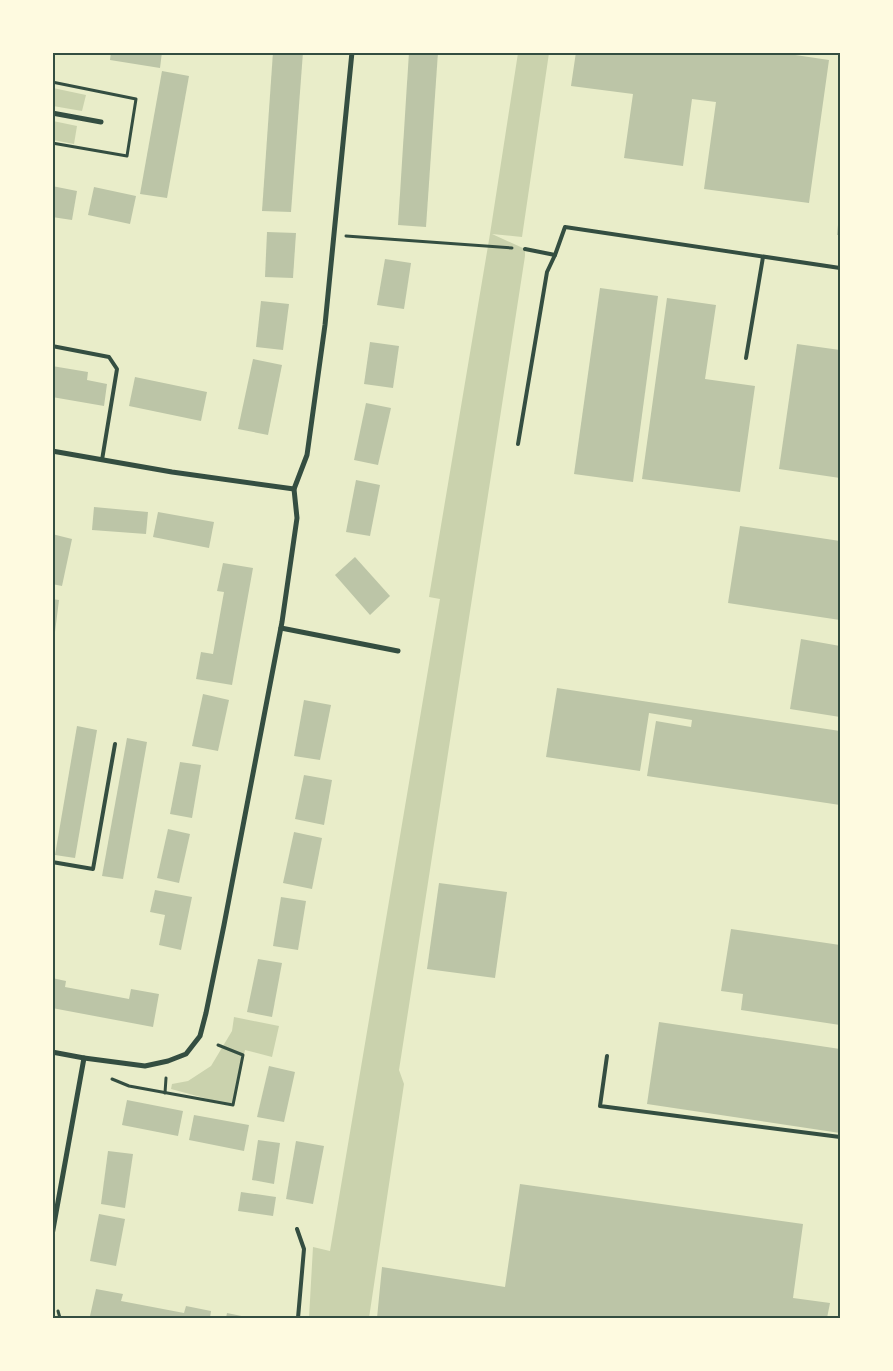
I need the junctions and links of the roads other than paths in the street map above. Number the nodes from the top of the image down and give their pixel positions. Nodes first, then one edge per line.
1 (352, 52) edge
2 (52, 113) edge
3 (101, 122) dead end
4 (525, 249) road end
5 (555, 255) junction
6 (763, 257) junction
7 (840, 268) edge
8 (52, 346) edge
9 (746, 358) dead end
10 (518, 444) dead end
11 (52, 451) edge
12 (102, 460) junction
13 (294, 489) junction
14 (281, 628) junction
15 (398, 651) dead end
16 (115, 744) dead end
17 (52, 862) edge
18 (52, 1052) edge
19 (607, 1056) dead end
20 (84, 1058) junction
21 (840, 1137) edge
22 (297, 1229) dead end
23 (52, 1235) edge
24 (298, 1318) edge

1 - 13 street
2 - 3 street
4 - 5 lane
5 - 6 lane
5 - 10 lane
6 - 7 lane
6 - 9 lane
8 - 12 lane
11 - 12 street
12 - 13 street
13 - 14 street
14 - 15 street
14 - 20 street
16 - 17 lane
18 - 20 street
19 - 21 lane
20 - 23 street
22 - 24 lane

